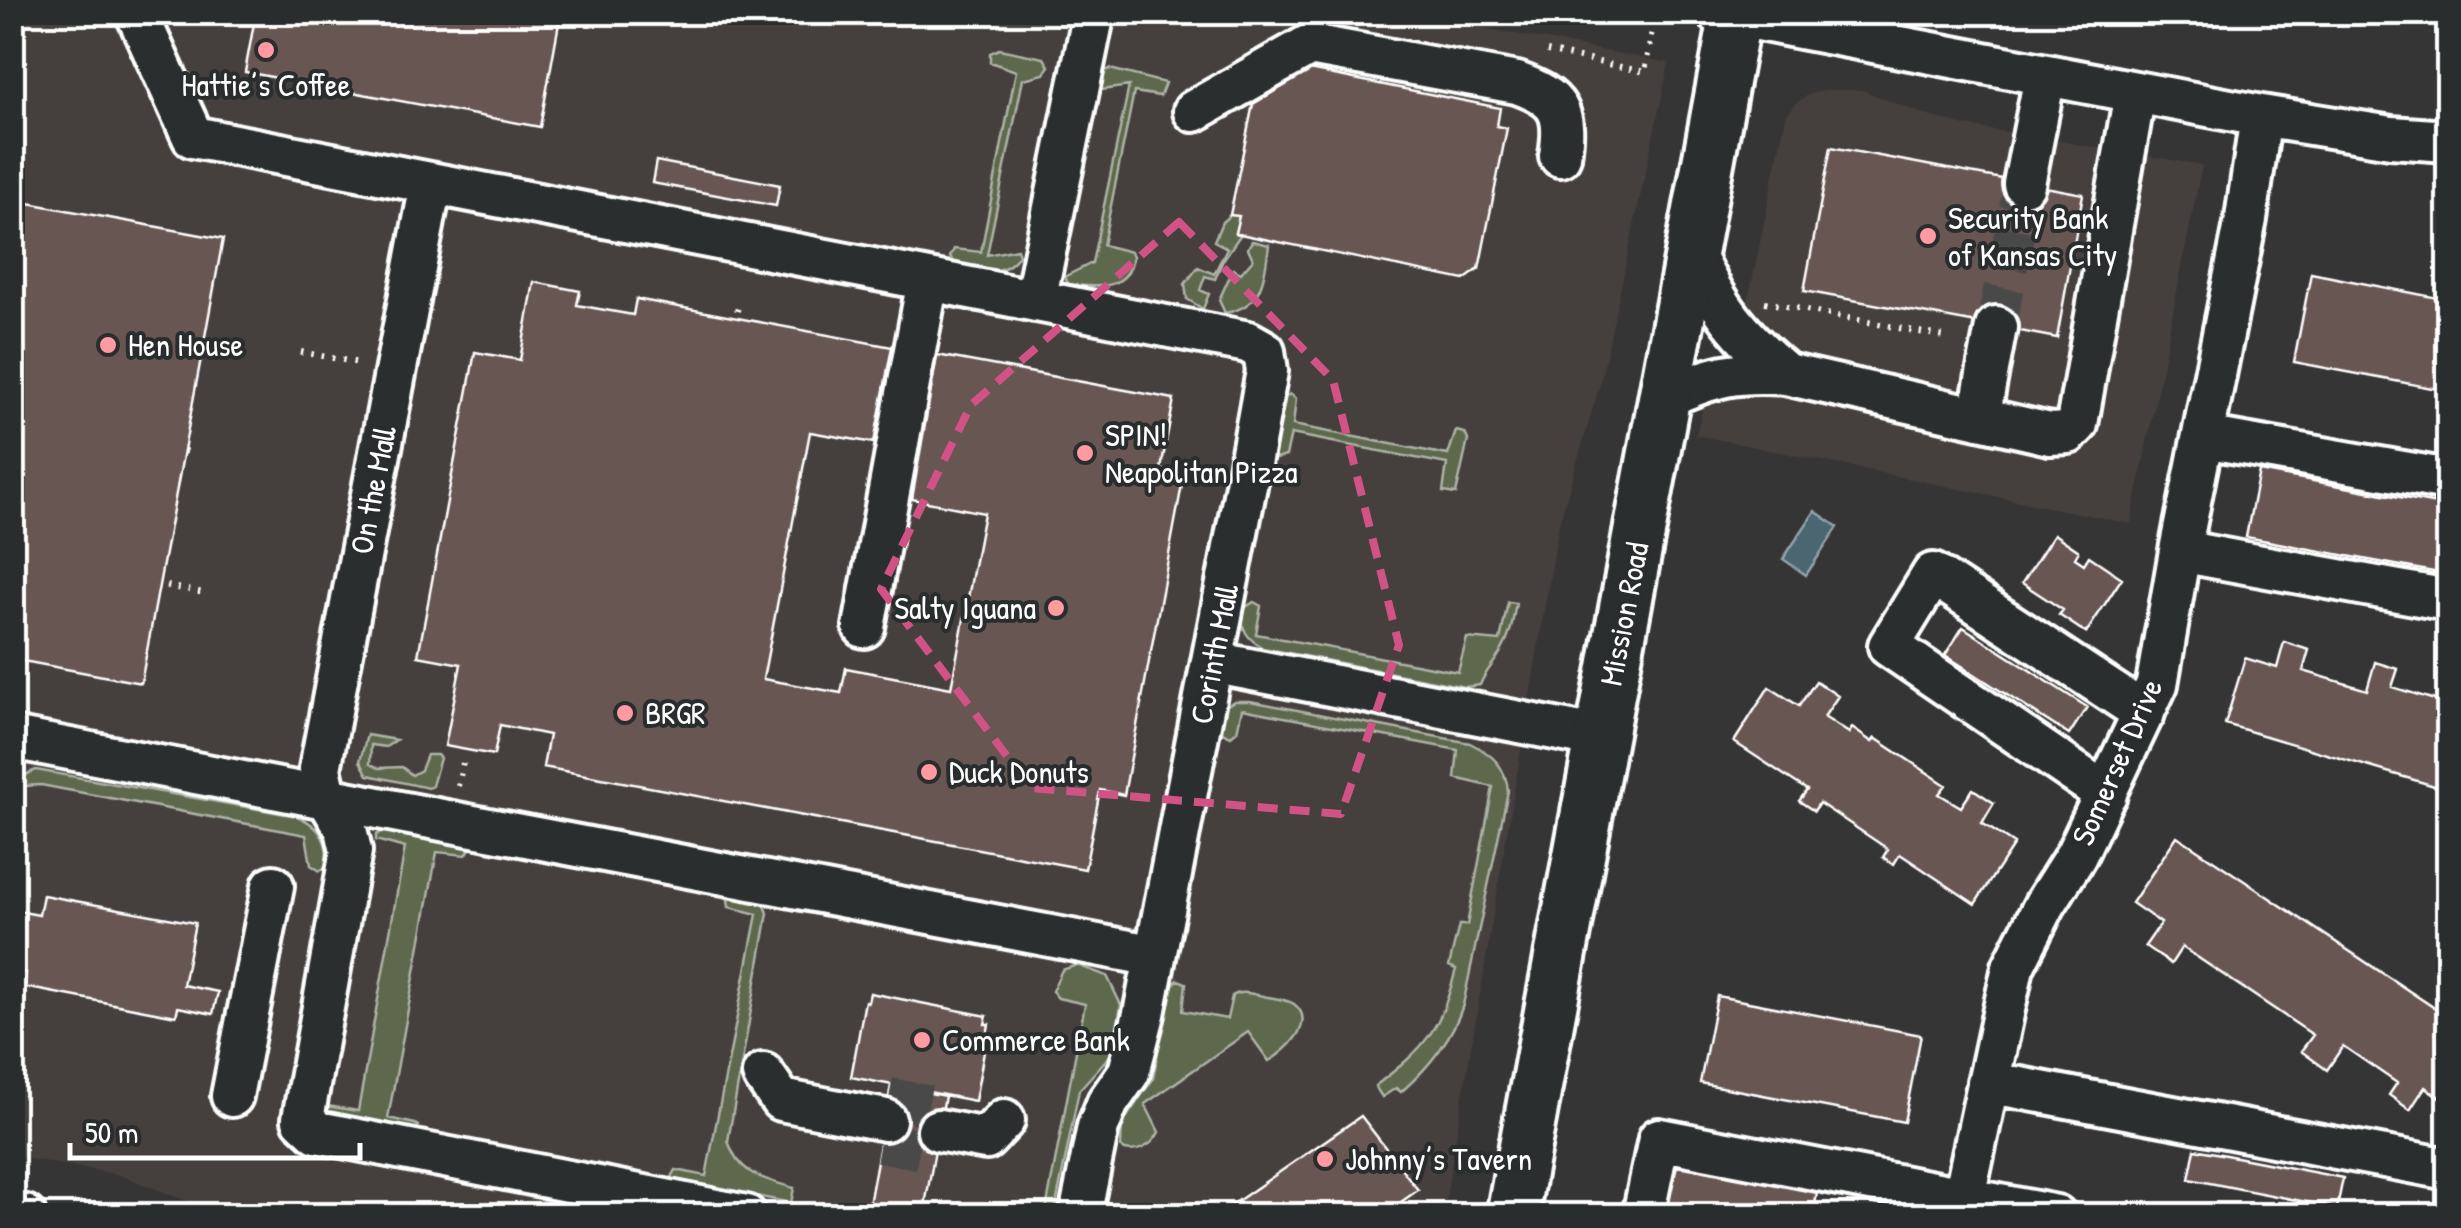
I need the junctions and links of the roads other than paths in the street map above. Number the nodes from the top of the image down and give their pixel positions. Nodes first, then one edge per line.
1 (136, 12) edge
2 (1094, 12) edge
3 (1729, 14) edge
4 (2045, 76) junction
5 (2135, 93) junction
6 (1196, 95) dead end
7 (2261, 116) junction
8 (2448, 141) edge
9 (1560, 156) dead end
10 (431, 184) junction
11 (2024, 184) tunnel mouth
12 (1693, 254) junction
13 (928, 280) junction
14 (1035, 300) junction
15 (1996, 327) tunnel mouth
16 (1786, 374) junction
17 (1666, 397) junction
18 (1979, 418) junction
19 (2204, 436) junction
20 (2448, 480) edge
21 (2180, 551) junction
22 (2448, 597) edge
23 (864, 628) dead end
24 (1212, 662) junction
25 (2144, 712) junction
26 (12, 738) edge
27 (1600, 738) junction
28 (2106, 794) junction
29 (326, 796) junction
30 (273, 886) dead end
31 (1155, 956) junction
32 (1988, 1082) junction
33 (772, 1087) dead end
34 (232, 1096) dead end
35 (885, 1120) tunnel mouth
36 (995, 1129) dead end
37 (938, 1130) tunnel mouth
38 (2448, 1169) edge
39 (1962, 1207) edge
40 (12, 1213) edge
41 (25, 1216) edge
42 (746, 1216) edge
43 (1080, 1216) edge
44 (1512, 1216) edge
45 (1643, 1216) edge
46 (2056, 1216) edge

1 - 10 street
2 - 14 street
3 - 4 street
3 - 12 main road, Mission Road
4 - 5 street
4 - 11 street
5 - 7 street
5 - 18 street
6 - 9 street
7 - 8 street
7 - 19 street, Somerset Drive
10 - 13 street
10 - 29 street, On the Mall
12 - 16 street
12 - 17 main road, Mission Road
13 - 14 street
13 - 23 street
14 - 24 street, Corinth Mall
15 - 18 street
16 - 17 street
16 - 18 street
17 - 27 main road, Mission Road
19 - 20 street
19 - 21 street, Somerset Drive
21 - 22 street
21 - 25 street, Somerset Drive
24 - 27 street
24 - 31 street, Corinth Mall
25 - 28 street, Somerset Drive
25 - 28 street
26 - 29 street
27 - 44 main road, Mission Road
28 - 32 street, Somerset Drive
29 - 31 street
29 - 42 street
30 - 34 street
31 - 43 street, Corinth Mall
32 - 38 street
32 - 39 street, Somerset Drive
33 - 35 street
36 - 37 street
39 - 45 street
39 - 46 street
40 - 41 street

